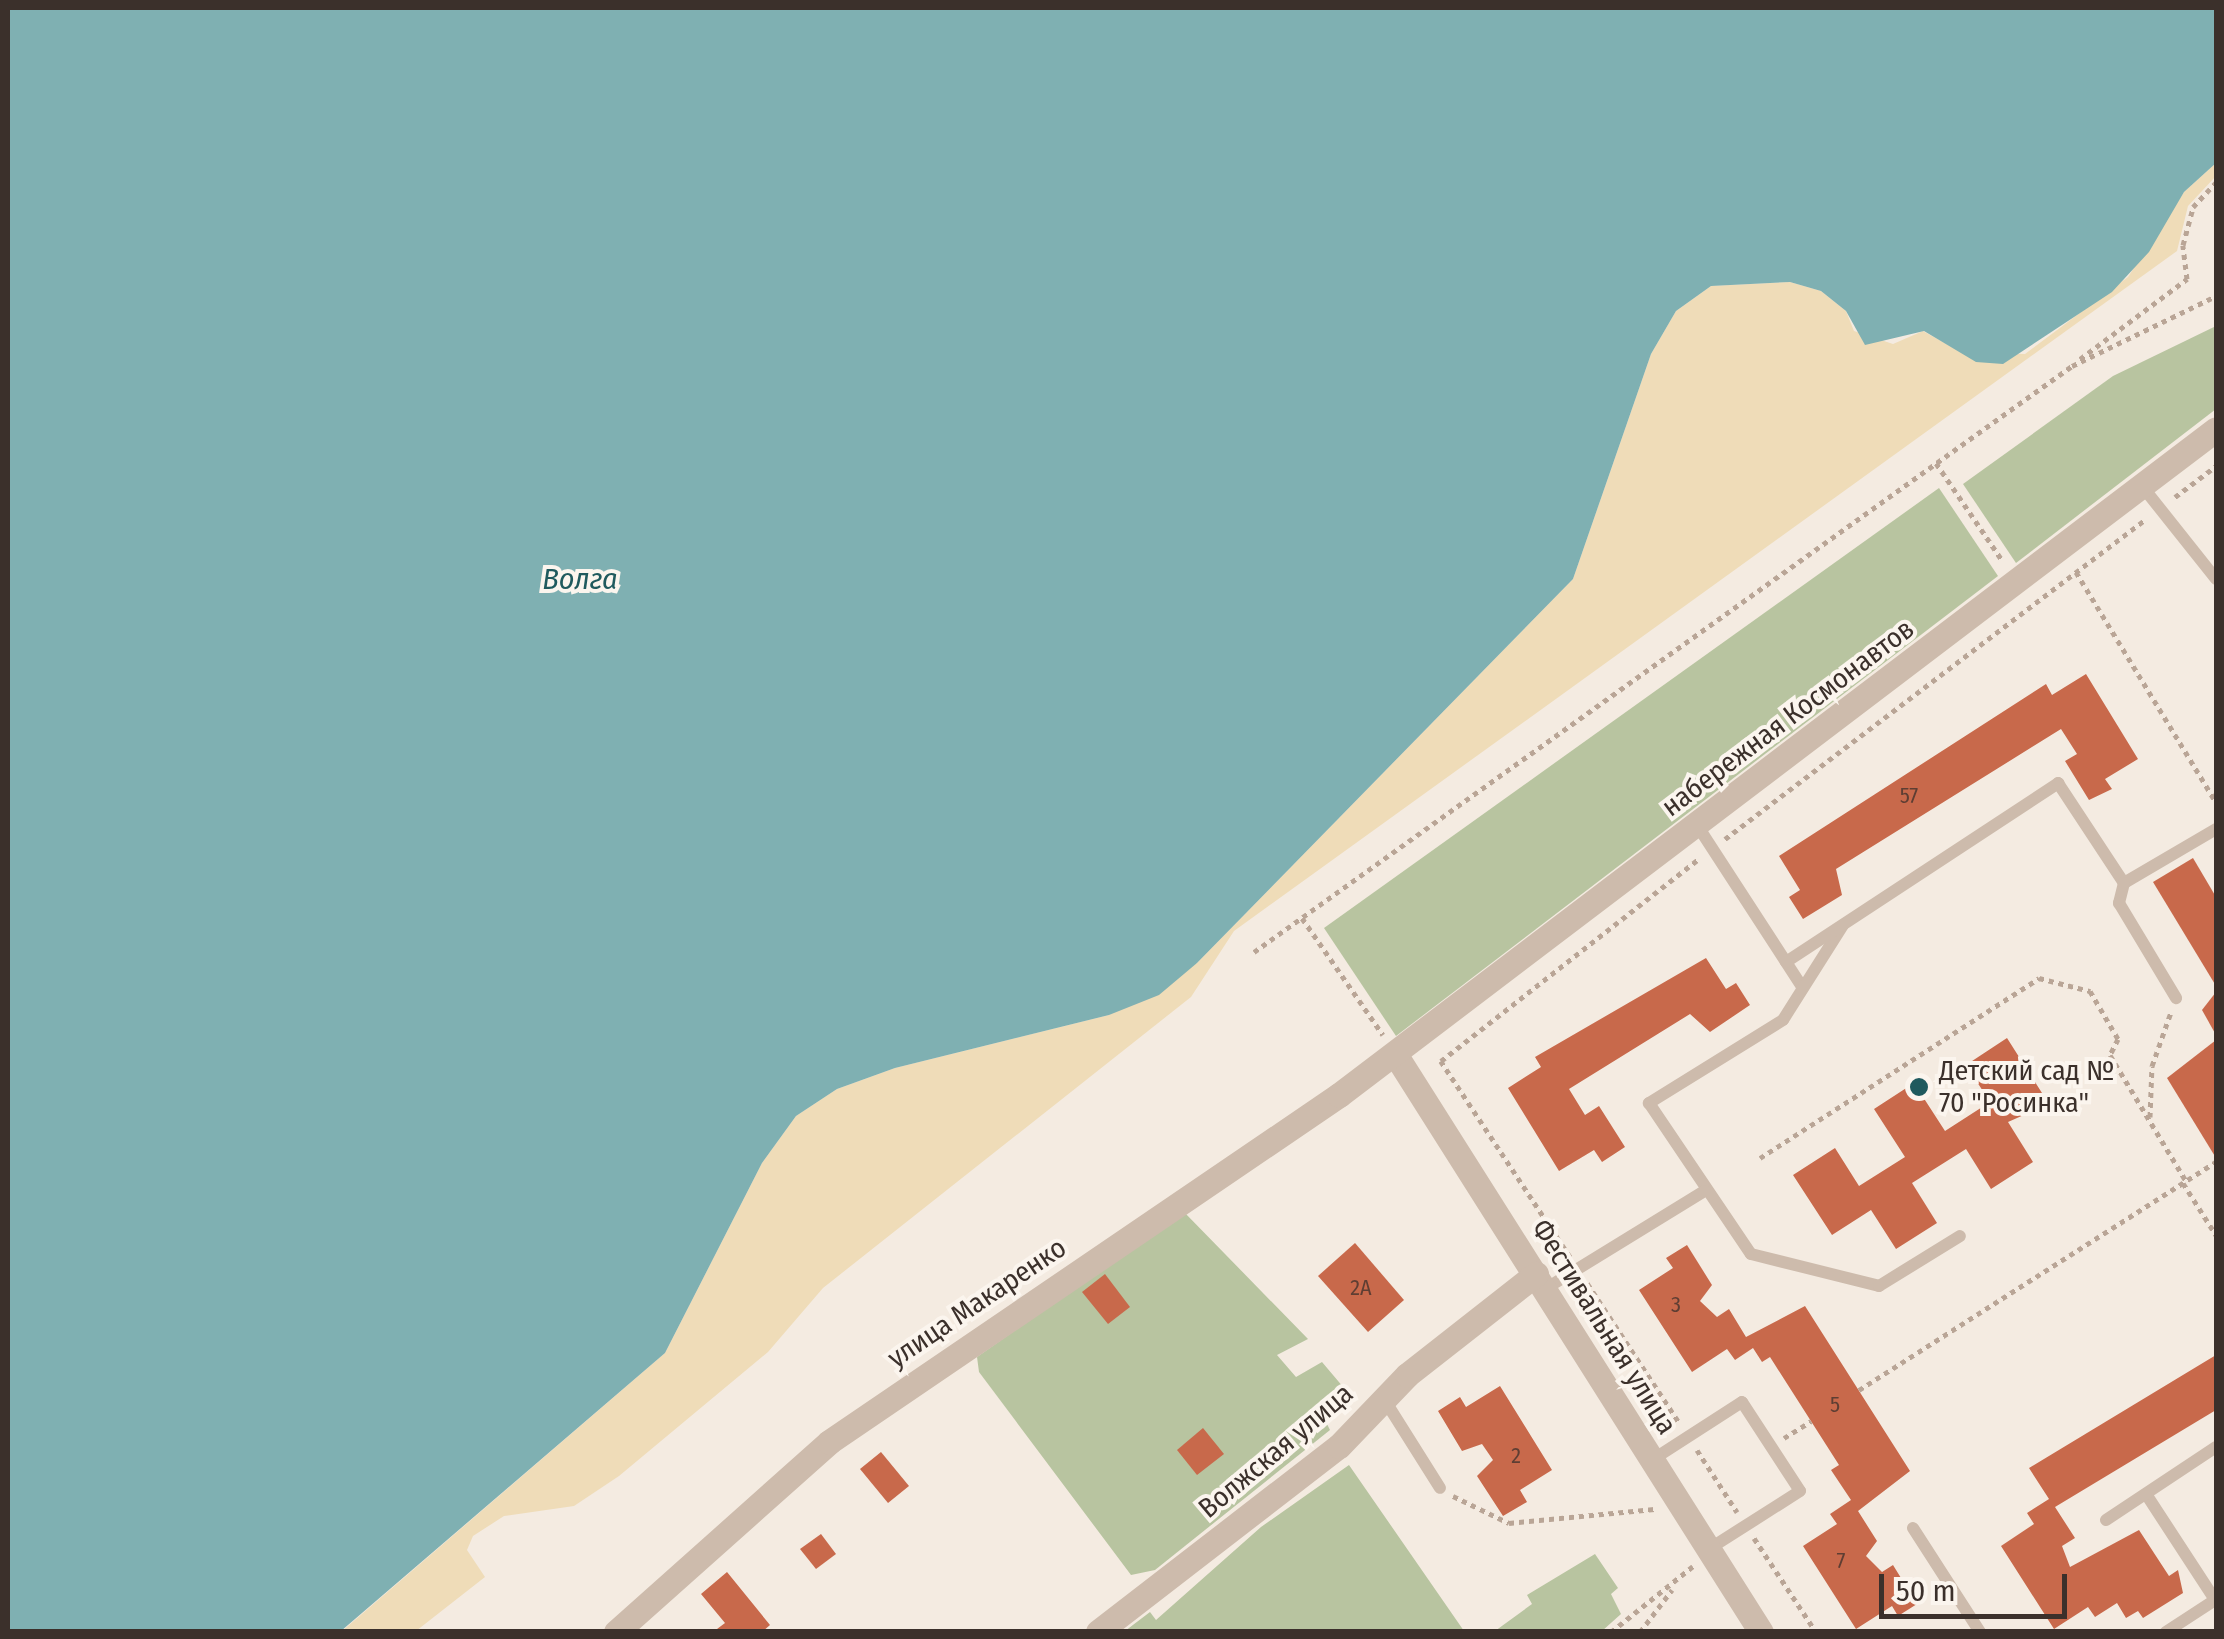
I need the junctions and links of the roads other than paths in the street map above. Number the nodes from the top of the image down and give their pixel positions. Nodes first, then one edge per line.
1 (2216, 429) edge
2 (2142, 486) junction
3 (2216, 579) edge
4 (1697, 825) junction
5 (2216, 829) edge
6 (2124, 884) junction
7 (1843, 925) junction
8 (1786, 962) junction
9 (1803, 988) junction
10 (2176, 998) road end
11 (1396, 1054) junction
12 (1704, 1191) junction
13 (1960, 1236) dead end
14 (1540, 1282) junction
15 (1384, 1399) junction
16 (2216, 1448) edge
17 (1652, 1460) junction
18 (1440, 1488) road end
19 (2146, 1494) junction
20 (2106, 1520) dead end
21 (1913, 1528) dead end
22 (1709, 1550) junction
23 (1977, 1627) edge
24 (616, 1632) edge
25 (1098, 1632) edge
26 (1761, 1632) edge
27 (1962, 1632) edge
28 (2166, 1632) edge

1 - 2 street, набережная Космонавтов
2 - 3 lane
2 - 4 street, набережная Космонавтов
4 - 8 lane
4 - 11 street, набережная Космонавтов
5 - 6 lane
6 - 7 lane
6 - 10 lane
7 - 8 lane
7 - 9 lane
8 - 9 lane
9 - 12 lane
11 - 14 street, Фестивальная улица
11 - 24 street, улица Макаренко
12 - 13 lane
12 - 14 lane
14 - 15 street, Волжская улица
14 - 17 street, Фестивальная улица
15 - 18 lane
15 - 25 street, Волжская улица
16 - 19 lane
17 - 22 street, Фестивальная улица
17 - 22 lane
19 - 20 lane
19 - 28 lane
21 - 23 lane
22 - 26 street, Фестивальная улица
23 - 27 lane

